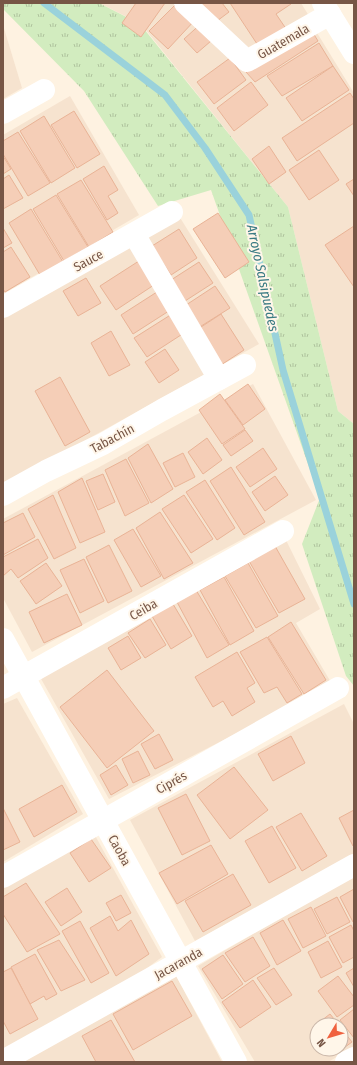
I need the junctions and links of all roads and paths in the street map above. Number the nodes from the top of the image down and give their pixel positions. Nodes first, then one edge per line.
1 (185, 3) edge
2 (327, 9) edge
3 (348, 30) edge
4 (354, 53) edge
5 (44, 90) dead end
6 (3, 113) edge
7 (172, 212) dead end
8 (134, 234) junction
9 (3, 307) edge
10 (245, 365) dead end
11 (219, 379) junction
12 (3, 495) edge
13 (283, 531) dead end
14 (3, 639) edge
15 (24, 677) junction
16 (3, 688) edge
17 (338, 688) dead end
18 (103, 820) junction
19 (354, 865) edge
20 (3, 877) edge
21 (181, 961) junction
22 (354, 1058) edge
23 (3, 1061) edge
24 (236, 1062) edge
25 (346, 1062) edge

1 - 2 street, Guatemala
2 - 3 street
3 - 4 street
5 - 6 street
7 - 8 street, Sauce
8 - 9 street, Sauce
8 - 11 street
10 - 11 street, Tabachín
11 - 12 street, Tabachín
13 - 15 street, Ceiba
14 - 15 street, Caoba
15 - 16 street, Ceiba
15 - 18 street, Caoba
17 - 18 street, Ciprés
18 - 20 street, Ciprés
18 - 21 street, Caoba
19 - 21 street, Jacaranda
21 - 23 street, Jacaranda
21 - 24 street, Caoba
22 - 25 street

